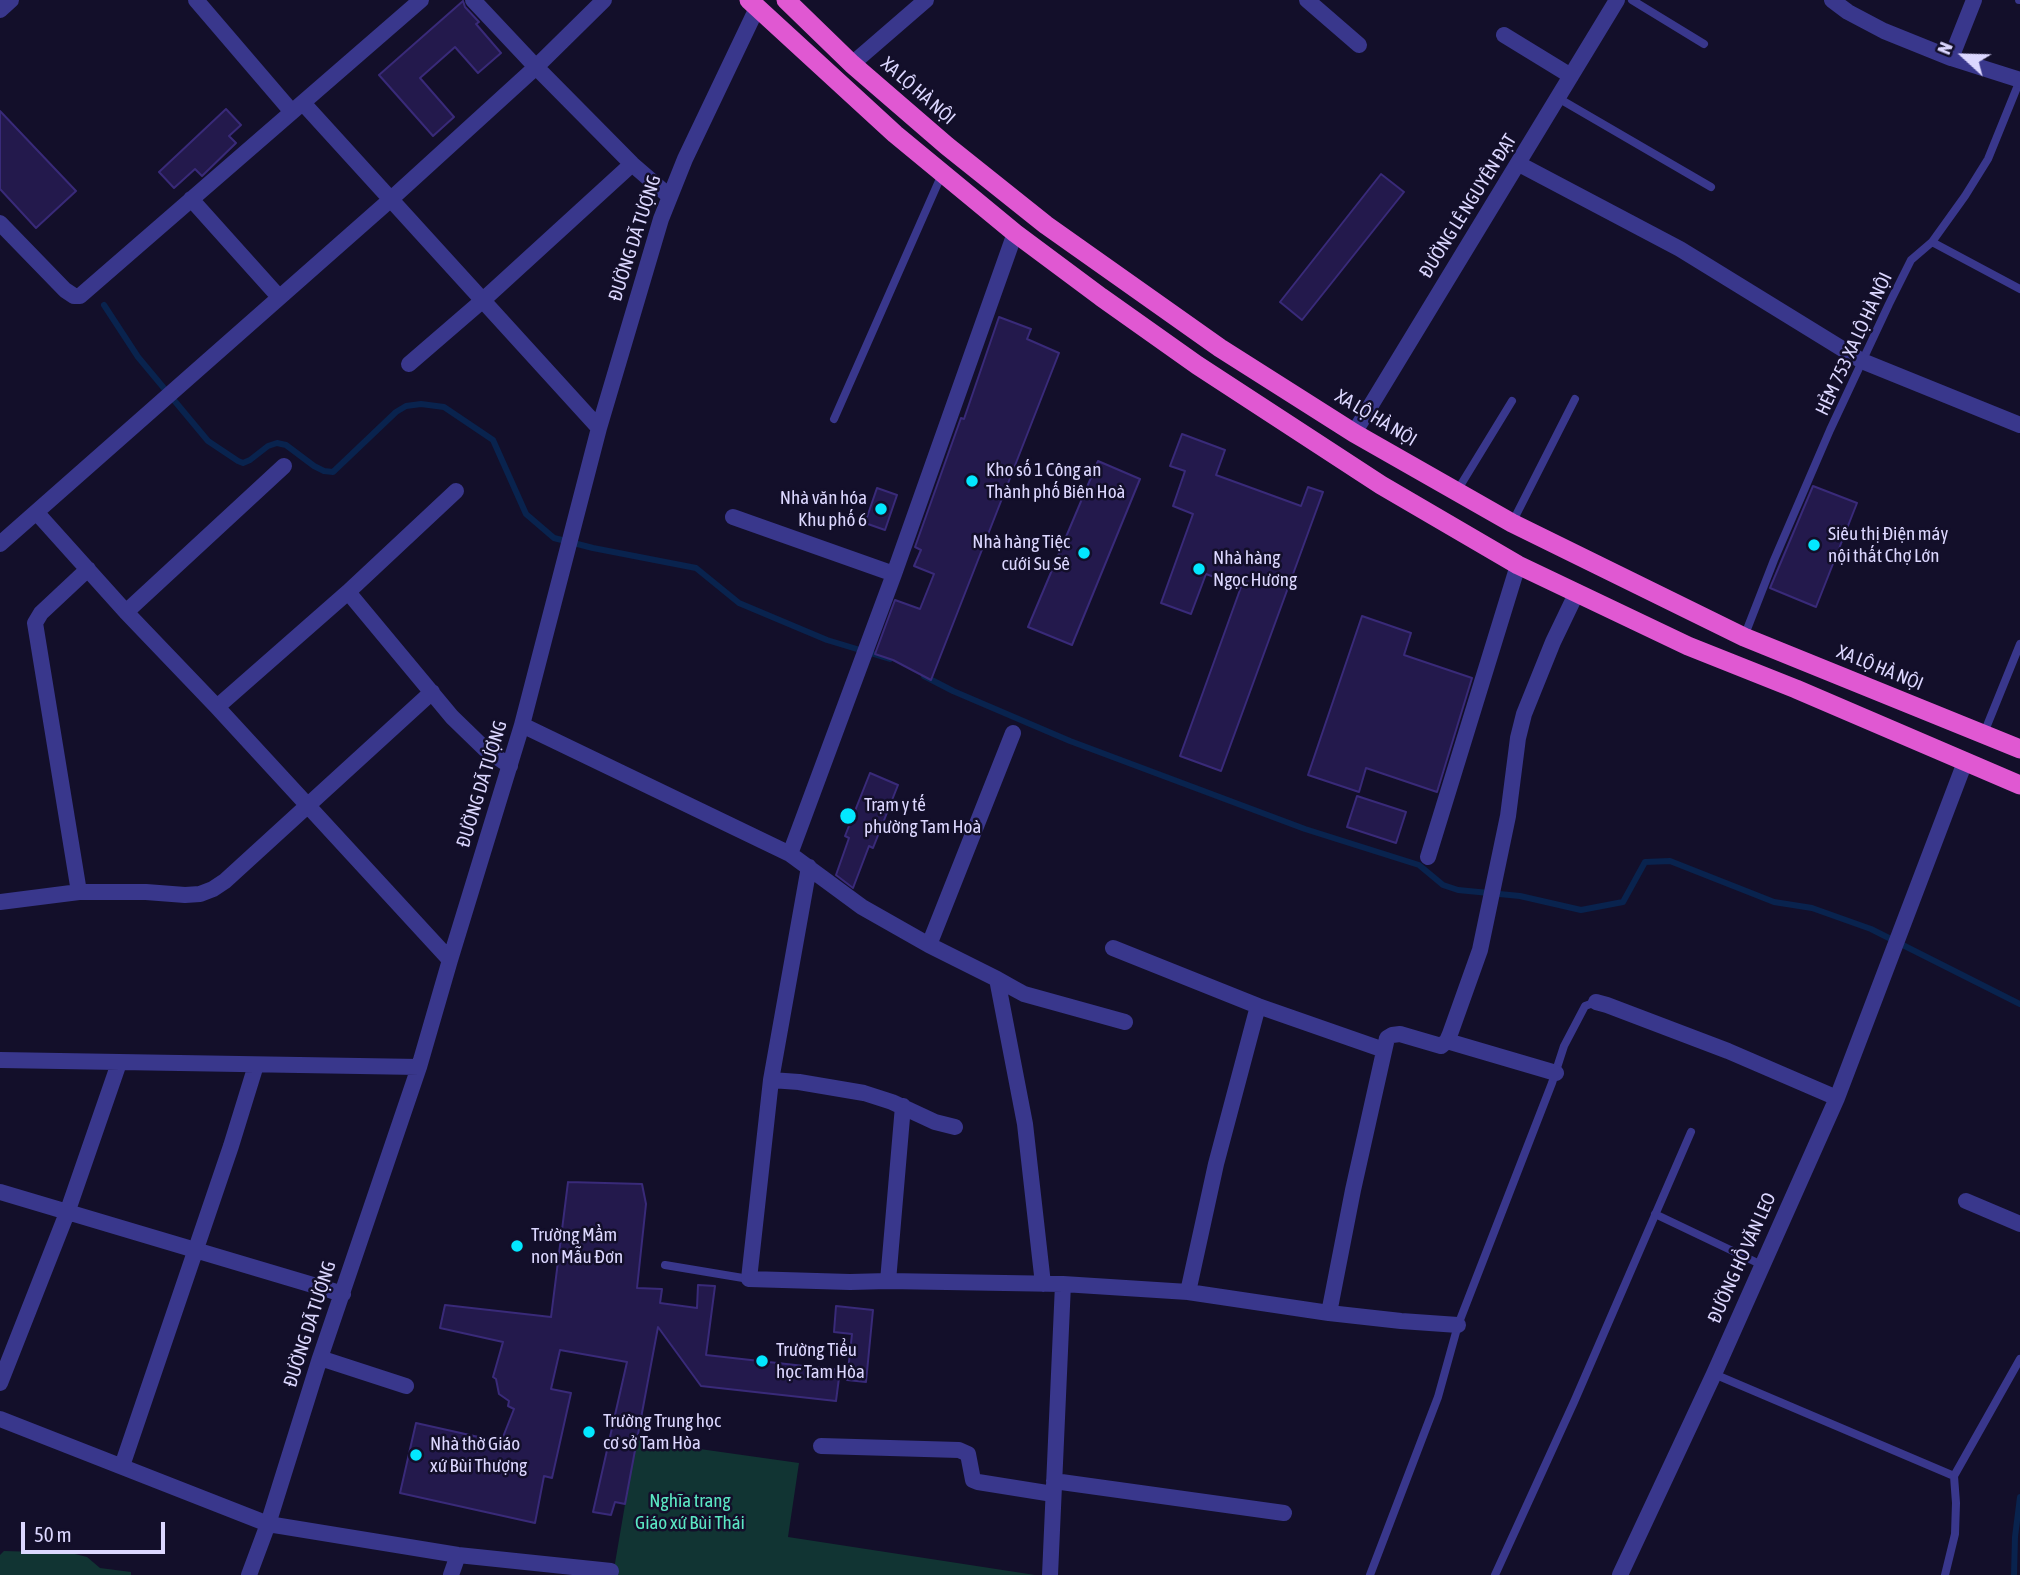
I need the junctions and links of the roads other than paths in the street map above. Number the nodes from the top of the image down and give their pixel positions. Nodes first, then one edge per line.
1 (11, 0) edge
2 (421, 0) edge
3 (473, 0) edge
4 (604, 0) edge
5 (786, 0) edge
6 (926, 0) edge
7 (1307, 0) edge
8 (1617, 0) edge
9 (1632, 0) edge
10 (1832, 0) edge
11 (1974, 0) edge
12 (202, 2) edge
13 (753, 4) edge
14 (0, 10) edge
15 (1504, 36) dead end
16 (1704, 44) dead end
17 (1359, 45) dead end
18 (1951, 58) junction
19 (852, 64) junction
20 (536, 67) junction
21 (1571, 76) junction
22 (2020, 80) edge
23 (1558, 98) junction
24 (298, 108) junction
25 (632, 164) junction
26 (1519, 164) junction
27 (942, 174) junction
28 (1711, 187) dead end
29 (669, 196) junction
30 (191, 199) junction
31 (390, 200) junction
32 (0, 223) edge
33 (1015, 233) junction
34 (1931, 242) junction
35 (2020, 289) edge
36 (279, 297) junction
37 (482, 302) junction
38 (1862, 360) junction
39 (409, 365) dead end
40 (1575, 398) dead end
41 (1513, 401) dead end
42 (834, 419) dead end
43 (2020, 425) edge
44 (599, 428) junction
45 (1353, 433) junction
46 (284, 466) dead end
47 (456, 491) dead end
48 (1457, 491) junction
49 (37, 513) junction
50 (733, 517) dead end
51 (1512, 523) junction
52 (0, 544) edge
53 (1518, 565) junction
54 (88, 569) junction
55 (894, 574) junction
56 (348, 592) junction
57 (1577, 592) junction
58 (126, 612) junction
59 (1744, 637) junction
60 (2020, 644) edge
61 (432, 692) junction
62 (218, 707) junction
63 (522, 725) junction
64 (1013, 733) dead end
65 (1983, 733) junction
66 (2020, 749) edge
67 (1965, 762) junction
68 (510, 766) junction
69 (2020, 785) edge
70 (307, 804) junction
71 (790, 854) junction
72 (1428, 857) dead end
73 (809, 867) junction
74 (79, 892) junction
75 (0, 902) edge
76 (929, 945) junction
77 (1113, 948) dead end
78 (450, 960) junction
79 (997, 978) junction
80 (1596, 1002) joint
81 (1258, 1006) junction
82 (1125, 1022) dead end
83 (1447, 1041) junction
84 (1384, 1050) junction
85 (0, 1060) edge
86 (119, 1063) junction
87 (256, 1065) junction
88 (419, 1067) junction
89 (1556, 1073) junction
90 (771, 1080) junction
91 (1837, 1098) junction
92 (903, 1106) junction
93 (955, 1127) dead end
94 (1691, 1132) dead end
95 (0, 1192) edge
96 (1966, 1201) dead end
97 (67, 1213) junction
98 (1655, 1214) junction
99 (2020, 1224) edge
100 (196, 1251) junction
101 (665, 1265) dead end
102 (1762, 1265) junction
103 (749, 1279) junction
104 (888, 1281) junction
105 (1043, 1284) junction
106 (1063, 1284) junction
107 (1188, 1292) junction
108 (343, 1294) junction
109 (1329, 1313) junction
110 (1458, 1325) junction
111 (320, 1358) junction
112 (2020, 1359) edge
113 (1713, 1374) junction
114 (0, 1384) edge
115 (406, 1385) dead end
116 (0, 1419) edge
117 (821, 1446) dead end
118 (122, 1466) junction
119 (1954, 1476) junction
120 (1053, 1487) junction
121 (1284, 1513) dead end
122 (268, 1524) junction
123 (458, 1555) junction
124 (611, 1571) dead end
125 (249, 1575) edge
126 (451, 1575) edge
127 (1050, 1575) edge
128 (1370, 1575) edge
129 (1495, 1575) edge
130 (1620, 1575) edge
131 (1945, 1575) edge

1 - 14 street
2 - 24 street
3 - 20 street
4 - 20 street
5 - 19 highway, XA LỘ HÀ NỘI
6 - 19 street
7 - 17 street
8 - 21 street, ĐƯỜNG LÊ NGUYÊN ĐẠT
9 - 16 lane
10 - 18 street
11 - 18 street
12 - 24 street
13 - 27 highway
13 - 29 street, ĐƯỜNG DÃ TƯỢNG
15 - 21 street
18 - 22 street
19 - 45 highway, XA LỘ HÀ NỘI
20 - 25 street
20 - 31 street
21 - 23 street, ĐƯỜNG LÊ NGUYÊN ĐẠT
22 - 34 lane, HẺM 753 XA LỘ HÀ NỘI
23 - 26 street, ĐƯỜNG LÊ NGUYÊN ĐẠT
23 - 28 lane
24 - 30 street
24 - 31 street
25 - 29 street
25 - 37 street
26 - 38 street
26 - 45 street, ĐƯỜNG LÊ NGUYÊN ĐẠT
27 - 33 highway
27 - 42 lane
29 - 44 street, ĐƯỜNG DÃ TƯỢNG
30 - 32 street
30 - 36 street
31 - 36 street
31 - 37 street
33 - 53 highway
33 - 55 street
34 - 35 lane
34 - 38 lane, HẺM 753 XA LỘ HÀ NỘI
36 - 49 street
37 - 39 street
37 - 44 street
38 - 43 street
38 - 59 lane, HẺM 753 XA LỘ HÀ NỘI
40 - 51 lane
41 - 48 lane
44 - 63 street, ĐƯỜNG DÃ TƯỢNG
45 - 48 highway, XA LỘ HÀ NỘI
46 - 58 street
47 - 56 street
48 - 51 highway, XA LỘ HÀ NỘI
49 - 52 street
49 - 54 street
50 - 55 street
51 - 59 highway, XA LỘ HÀ NỘI
53 - 57 highway
53 - 72 street
54 - 58 street
54 - 74 street
55 - 71 street
56 - 61 street
56 - 62 street
57 - 67 highway
57 - 83 street
58 - 62 street
59 - 65 highway, XA LỘ HÀ NỘI
60 - 65 lane
61 - 68 street
61 - 70 street
62 - 70 street
63 - 68 street, ĐƯỜNG DÃ TƯỢNG
63 - 71 street
64 - 76 street
65 - 66 highway, XA LỘ HÀ NỘI
67 - 69 highway
67 - 91 street, ĐƯỜNG HỒ VĂN LEO
68 - 78 street, ĐƯỜNG DÃ TƯỢNG
70 - 74 street
70 - 78 street
71 - 73 street
73 - 76 street
73 - 90 street
74 - 75 street
76 - 79 street
77 - 81 street
78 - 88 street, ĐƯỜNG DÃ TƯỢNG
79 - 82 street
79 - 105 street
80 - 89 lane
80 - 91 street
81 - 84 street
81 - 107 street
83 - 84 street
83 - 89 street
84 - 109 street
85 - 86 street
86 - 87 street
86 - 97 street
87 - 88 street
87 - 100 street
88 - 108 street, ĐƯỜNG DÃ TƯỢNG
89 - 110 lane
90 - 92 street
90 - 103 street
91 - 102 street, ĐƯỜNG HỒ VĂN LEO
92 - 93 street
92 - 104 street
94 - 98 lane
95 - 97 street
96 - 99 street
97 - 100 street
97 - 114 street
98 - 102 lane
98 - 129 lane
100 - 108 street
100 - 118 street
101 - 103 lane
102 - 113 street, ĐƯỜNG HỒ VĂN LEO
103 - 104 street
104 - 105 street
105 - 106 street
106 - 107 street
106 - 120 street
107 - 109 street
108 - 111 street, ĐƯỜNG DÃ TƯỢNG
109 - 110 street
110 - 128 lane
111 - 115 street
111 - 122 street, ĐƯỜNG DÃ TƯỢNG
112 - 119 lane
113 - 119 lane
113 - 130 street, ĐƯỜNG HỒ VĂN LEO
116 - 118 street
117 - 120 street
118 - 122 street
119 - 131 lane
120 - 121 street
120 - 127 street
122 - 123 street
122 - 125 street, ĐƯỜNG DÃ TƯỢNG
123 - 124 street
123 - 126 street

